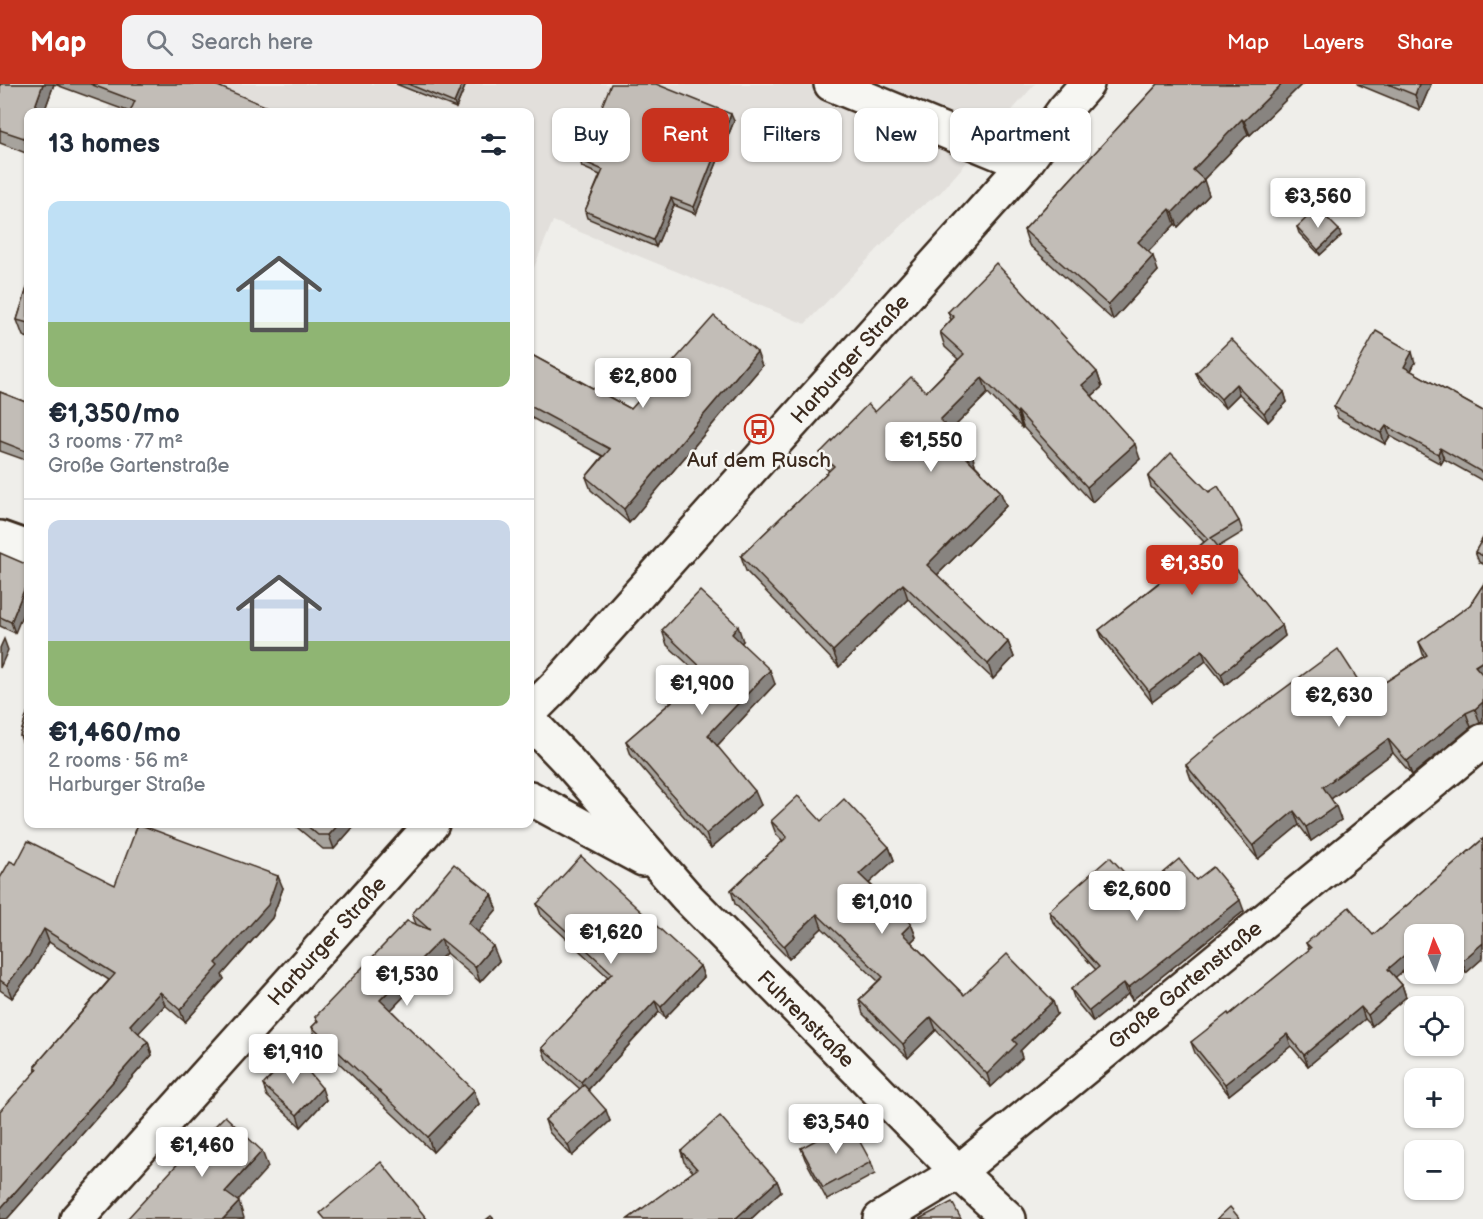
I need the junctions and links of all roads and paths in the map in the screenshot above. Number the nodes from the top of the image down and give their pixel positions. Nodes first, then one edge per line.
1 (831, 84) edge
2 (1088, 84) edge
3 (1113, 84) edge
4 (1025, 164) junction
5 (0, 538) edge
6 (24, 547) edge
7 (534, 708) edge
8 (534, 725) edge
9 (1483, 741) edge
10 (534, 800) edge
11 (428, 828) edge
12 (658, 866) junction
13 (958, 1172) junction
14 (76, 1219) edge
15 (880, 1219) edge
16 (1009, 1219) edge

1 - 4 street
2 - 4 street, Harburger Straße
3 - 4 street, Harburger Straße
4 - 7 street, Harburger Straße
5 - 6 street
8 - 12 street, Fuhrenstraße
9 - 13 street, Große Gartenstraße
10 - 12 street, Fuhrenstraße
11 - 14 street, Harburger Straße
12 - 13 street, Fuhrenstraße
13 - 15 street, Große Gartenstraße
13 - 16 street, Fuhrenstraße

